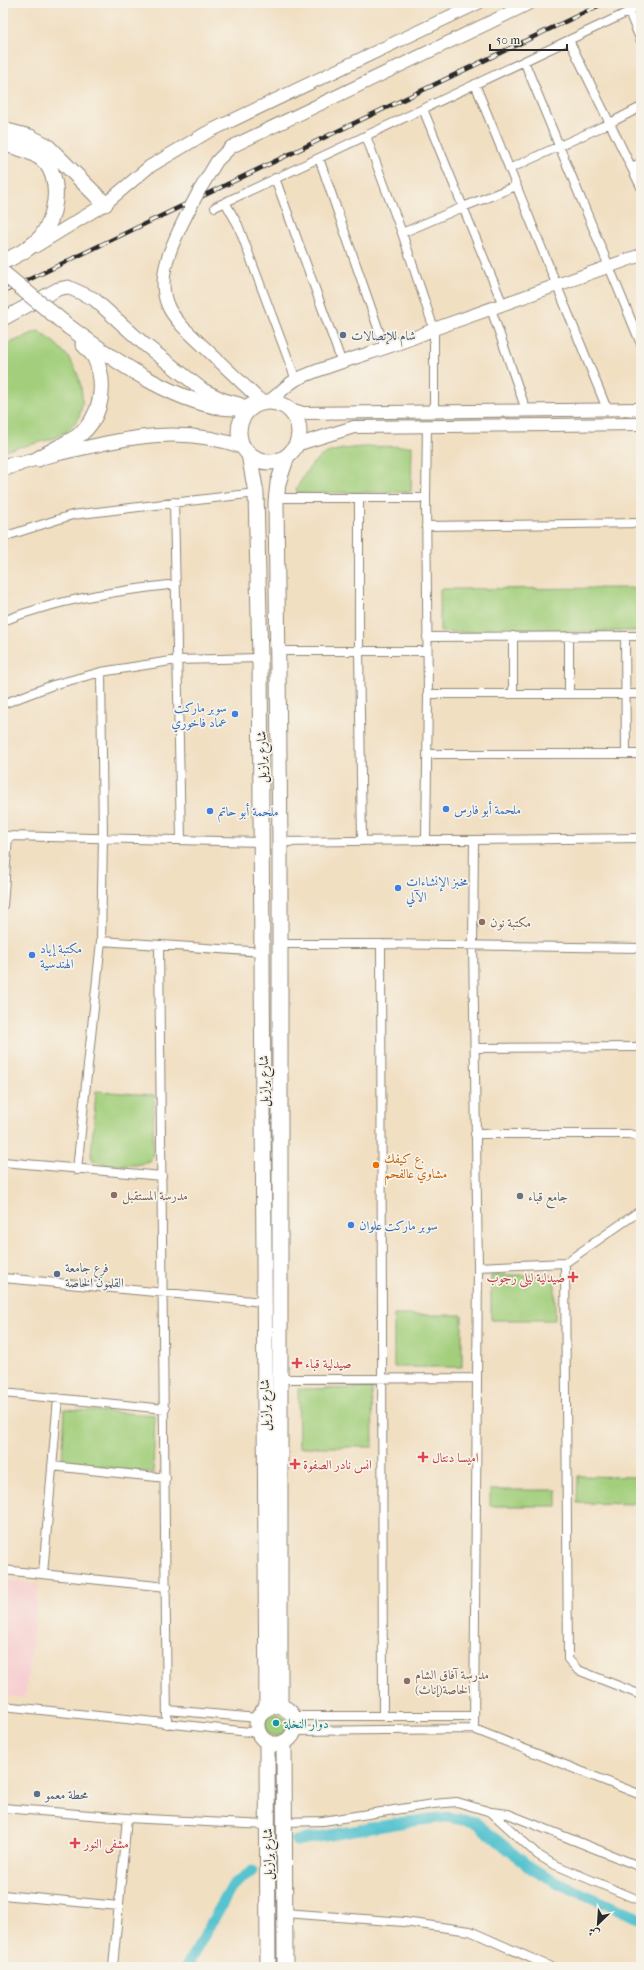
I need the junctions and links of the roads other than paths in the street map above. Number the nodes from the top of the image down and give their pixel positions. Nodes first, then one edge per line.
1 (478, 3) edge
2 (530, 3) edge
3 (641, 6) edge
4 (628, 12) junction
5 (569, 40) junction
6 (641, 41) edge
7 (524, 61) junction
8 (475, 84) junction
9 (641, 107) edge
10 (423, 109) junction
11 (610, 123) junction
12 (3, 130) edge
13 (366, 136) junction
14 (3, 144) edge
15 (559, 146) junction
16 (319, 158) junction
17 (641, 163) edge
18 (631, 167) junction
19 (509, 169) junction
20 (275, 178) junction
21 (516, 186) junction
22 (641, 187) edge
23 (225, 202) junction
24 (105, 204) junction
25 (214, 207) dead end
26 (463, 207) junction
27 (402, 233) junction
28 (22, 254) junction
29 (641, 255) edge
30 (3, 262) edge
31 (609, 268) junction
32 (3, 273) edge
33 (556, 285) junction
34 (503, 305) junction
35 (491, 309) junction
36 (3, 319) edge
37 (69, 327) junction
38 (434, 329) junction
39 (641, 344) edge
40 (385, 348) junction
41 (342, 363) junction
42 (296, 380) junction
43 (262, 403) junction
44 (287, 408) junction
45 (641, 409) edge
46 (526, 410) junction
47 (607, 410) junction
48 (434, 411) junction
49 (641, 424) edge
50 (428, 425) junction
51 (246, 450) junction
52 (292, 451) junction
53 (38, 459) junction
54 (10, 465) edge
55 (3, 470) edge
56 (256, 493) junction
57 (277, 498) junction
58 (359, 498) junction
59 (426, 498) junction
60 (174, 502) junction
61 (641, 523) edge
62 (426, 526) junction
63 (3, 537) edge
64 (176, 584) junction
65 (3, 621) edge
66 (513, 636) junction
67 (569, 636) junction
68 (625, 636) junction
69 (641, 636) edge
70 (427, 637) junction
71 (359, 651) junction
72 (427, 651) junction
73 (278, 652) junction
74 (260, 658) junction
75 (177, 660) junction
76 (101, 672) junction
77 (428, 694) junction
78 (513, 694) junction
79 (569, 694) junction
80 (625, 694) junction
81 (641, 694) edge
82 (3, 704) edge
83 (427, 754) junction
84 (626, 754) junction
85 (641, 754) edge
86 (6, 835) edge
87 (103, 838) junction
88 (641, 838) edge
89 (181, 839) junction
90 (426, 840) junction
91 (474, 840) junction
92 (362, 841) junction
93 (262, 842) junction
94 (280, 842) junction
95 (3, 906) edge
96 (101, 941) junction
97 (280, 944) junction
98 (381, 944) junction
99 (159, 945) junction
100 (473, 946) junction
101 (641, 948) edge
102 (263, 952) junction
103 (641, 1047) edge
104 (476, 1048) junction
105 (476, 1134) junction
106 (641, 1138) edge
107 (3, 1162) edge
108 (77, 1170) junction
109 (162, 1176) junction
110 (641, 1210) edge
111 (565, 1263) junction
112 (478, 1267) junction
113 (3, 1278) edge
114 (164, 1292) junction
115 (263, 1302) junction
116 (383, 1378) junction
117 (478, 1378) junction
118 (281, 1379) junction
119 (3, 1392) edge
120 (58, 1398) junction
121 (165, 1409) junction
122 (52, 1466) junction
123 (166, 1478) junction
124 (3, 1570) edge
125 (43, 1574) junction
126 (167, 1587) junction
127 (641, 1695) edge
128 (3, 1706) edge
129 (167, 1710) junction
130 (268, 1711) junction
131 (383, 1716) junction
132 (473, 1716) junction
133 (294, 1723) junction
134 (167, 1724) junction
135 (474, 1729) junction
136 (263, 1737) junction
137 (284, 1742) junction
138 (641, 1795) edge
139 (3, 1808) edge
140 (492, 1812) junction
141 (127, 1818) junction
142 (284, 1822) junction
143 (267, 1825) junction
144 (641, 1868) edge
145 (3, 1895) edge
146 (641, 1901) edge
147 (119, 1906) junction
148 (285, 1913) junction
149 (113, 1967) edge
150 (268, 1967) edge
151 (285, 1967) edge
152 (552, 1967) edge

1 - 24 main road
2 - 43 main road, bridge
3 - 4 street
4 - 5 street
4 - 6 street
5 - 7 street
5 - 11 street
7 - 8 street
7 - 15 street
8 - 10 street
8 - 19 street
9 - 11 street
10 - 13 street
10 - 26 street
11 - 15 street
11 - 18 street
12 - 24 highway
13 - 16 street
13 - 27 street
14 - 28 highway
15 - 19 street
15 - 31 street
16 - 20 street
16 - 40 street
17 - 18 street
18 - 22 street
19 - 21 street
20 - 23 street
20 - 41 street
21 - 26 street
21 - 33 street
23 - 25 street
23 - 42 street
24 - 28 main road
26 - 27 street
26 - 34 street
27 - 38 street
28 - 30 highway
29 - 31 main road
31 - 33 main road
31 - 39 street
32 - 37 highway, bridge
33 - 34 main road
33 - 47 street
34 - 35 main road
35 - 38 main road
35 - 46 street
36 - 43 main road
37 - 43 highway
37 - 53 highway
38 - 40 main road
38 - 48 street
40 - 41 main road
41 - 42 main road
42 - 43 main road
43 - 44 highway
43 - 51 highway
44 - 48 main road
44 - 52 highway
45 - 47 main road
46 - 47 main road
46 - 48 main road
49 - 50 main road
50 - 52 main road
50 - 59 street
51 - 52 highway
51 - 53 main road
51 - 56 highway, شارع برازيل
52 - 57 highway, شارع برازيل
53 - 54 main road
54 - 55 main road
56 - 60 street
56 - 74 highway, شارع برازيل
57 - 58 street
57 - 73 highway, شارع برازيل
58 - 59 street
58 - 71 street
59 - 62 street
60 - 63 street
60 - 64 street
61 - 62 street
62 - 70 street
64 - 65 street
64 - 75 street
66 - 67 street
66 - 70 street
66 - 78 street
67 - 68 street
67 - 79 street
68 - 69 street
68 - 80 street
70 - 72 street
71 - 72 street
71 - 73 street
71 - 92 street
72 - 77 street
73 - 94 highway, شارع برازيل
74 - 75 street
74 - 93 highway, شارع برازيل
75 - 76 street
75 - 89 street
76 - 82 street
76 - 87 street
77 - 78 street
77 - 83 street
78 - 79 street
79 - 80 street
80 - 81 street
80 - 84 street
83 - 84 street
83 - 90 street
84 - 85 street
86 - 87 street
86 - 95 street
87 - 89 street
87 - 96 street
88 - 91 street
89 - 93 street
90 - 91 street
90 - 92 street
91 - 100 street
92 - 94 street
93 - 102 highway, شارع برازيل
94 - 97 highway, شارع برازيل
96 - 99 street
96 - 108 street
97 - 98 street
97 - 118 highway, شارع برازيل
98 - 100 street
98 - 116 street
99 - 102 street
99 - 109 street
100 - 101 street
100 - 104 street
102 - 115 highway, شارع برازيل
103 - 104 street
104 - 105 street
105 - 106 street
105 - 112 street
107 - 108 street
108 - 109 street
109 - 114 street
110 - 111 street
111 - 112 street
111 - 127 street
112 - 117 street
113 - 114 street
114 - 115 street
114 - 121 street
115 - 130 highway, شارع برازيل
116 - 117 street
116 - 118 street
116 - 131 street
117 - 132 street
118 - 130 highway, شارع برازيل
119 - 120 street
120 - 121 street
120 - 122 street
121 - 123 street
122 - 123 street
122 - 125 street
123 - 126 street
124 - 125 street
125 - 126 street
126 - 129 street
128 - 134 street
129 - 130 street
129 - 134 street
130 - 133 highway
130 - 136 highway
131 - 132 street
131 - 133 street
132 - 135 street
133 - 135 street
133 - 137 highway
134 - 136 street
135 - 138 street
136 - 137 highway
136 - 143 highway, شارع برازيل
137 - 142 highway, شارع برازيل
139 - 141 street
140 - 142 street
140 - 144 street
140 - 146 street
141 - 143 street
141 - 147 street
142 - 148 highway, شارع برازيل
143 - 150 highway, شارع برازيل
145 - 147 street
147 - 149 street
148 - 151 highway, شارع برازيل
148 - 152 street

